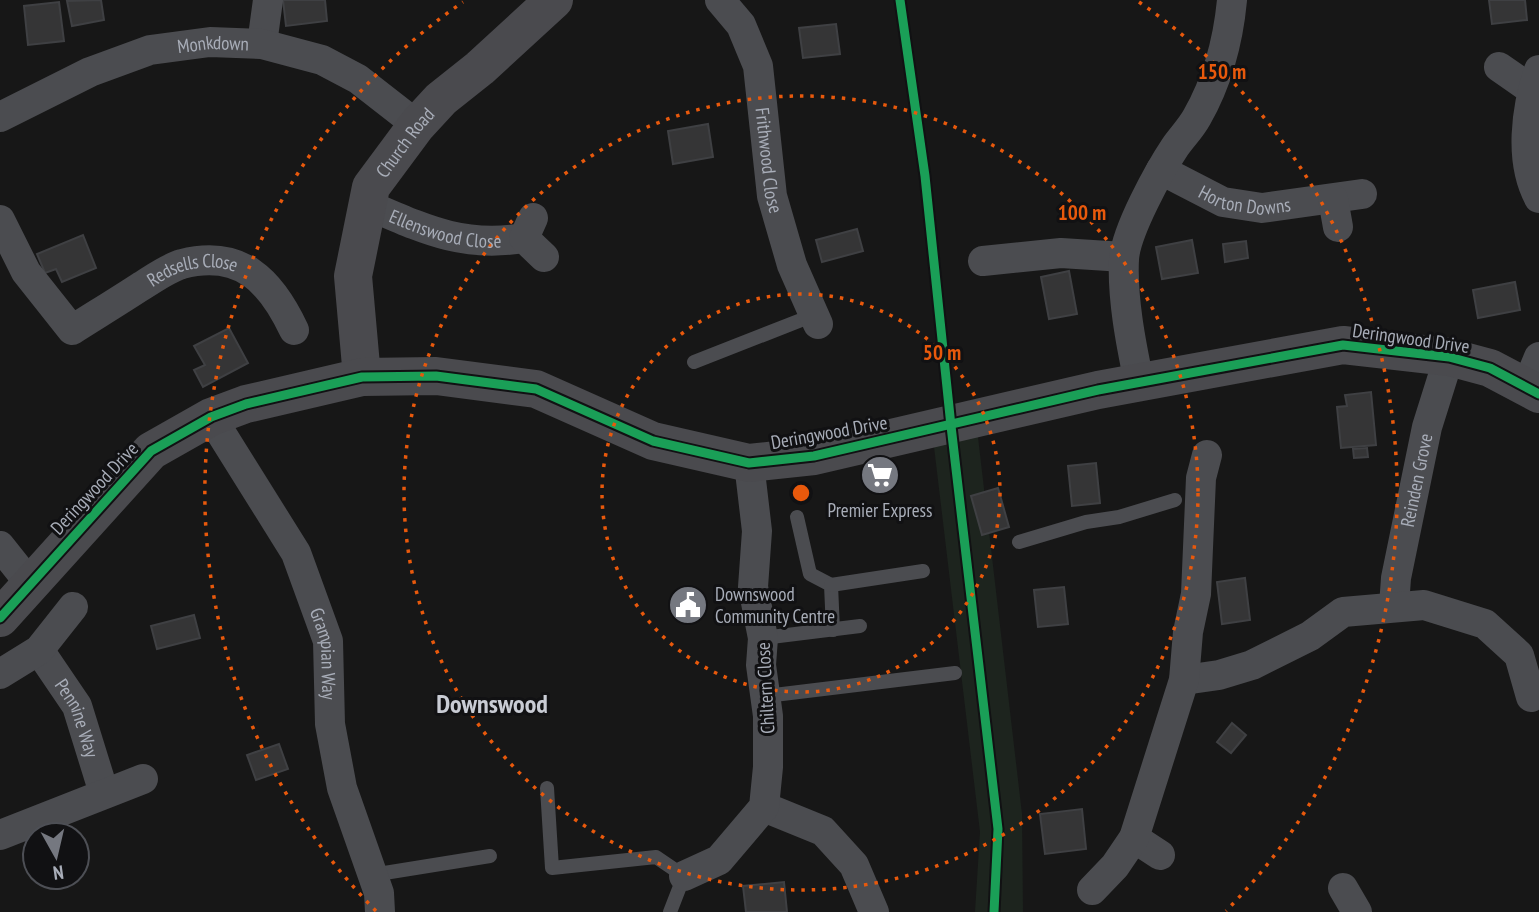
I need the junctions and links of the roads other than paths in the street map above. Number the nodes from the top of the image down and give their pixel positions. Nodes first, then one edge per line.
1 (268, 0) edge
2 (554, 0) edge
3 (720, 0) edge
4 (1231, 0) edge
5 (262, 44) junction
6 (1499, 67) dead end
7 (1536, 80) edge
8 (3, 108) edge
9 (416, 125) junction
10 (1161, 170) junction
11 (1362, 194) dead end
12 (1539, 198) edge
13 (368, 205) junction
14 (0, 220) edge
15 (534, 238) dead end
16 (1124, 257) junction
17 (983, 261) dead end
18 (816, 319) joint
19 (294, 330) dead end
20 (1449, 357) junction
21 (694, 362) dead end
22 (362, 377) junction
23 (1535, 379) edge
24 (1139, 382) junction
25 (211, 416) junction
26 (1207, 455) dead end
27 (749, 463) junction
28 (1187, 501) junction
29 (797, 517) dead end
30 (1019, 542) dead end
31 (0, 546) edge
32 (923, 571) dead end
33 (31, 585) junction
34 (831, 585) junction
35 (1394, 606) junction
36 (73, 607) dead end
37 (0, 618) edge
38 (860, 626) dead end
39 (833, 629) junction
40 (763, 638) junction
41 (39, 650) junction
42 (955, 673) dead end
43 (0, 674) edge
44 (1531, 678) edge
45 (1184, 680) junction
46 (766, 696) junction
47 (143, 779) dead end
48 (547, 788) dead end
49 (104, 793) junction
50 (764, 807) junction
51 (0, 835) edge
52 (1134, 838) junction
53 (1160, 855) dead end
54 (490, 856) dead end
55 (372, 875) junction
56 (684, 876) junction
57 (1092, 890) dead end
58 (380, 912) edge
59 (670, 912) edge
60 (874, 912) edge

1 - 5 street
2 - 9 street, Church Road
3 - 18 street, Frithwood Close
4 - 10 street
5 - 8 street, Monkdown
5 - 9 street, Monkdown
6 - 7 street
7 - 12 street
9 - 13 street, Church Road
10 - 11 street, Horton Downs
10 - 16 street
13 - 15 street, Ellenswood Close
13 - 22 street, Church Road
14 - 19 street, Redsells Close
16 - 17 street
16 - 24 street
18 - 21 lane
20 - 23 street, Deringwood Drive
20 - 24 street, Deringwood Drive
20 - 35 street, Reinden Grove
22 - 25 street, Deringwood Drive
22 - 27 street, Deringwood Drive
24 - 27 street, Deringwood Drive
25 - 33 street, Deringwood Drive
25 - 55 street, Grampian Way
26 - 28 street
27 - 40 street, Chiltern Close
28 - 30 lane
28 - 45 street
29 - 34 lane
31 - 33 street
32 - 34 lane
33 - 37 street, Deringwood Drive
34 - 39 lane
35 - 44 street
35 - 45 street
36 - 41 street
38 - 39 lane
39 - 40 lane
40 - 46 street, Chiltern Close
41 - 43 street
41 - 49 street, Pennine Way
42 - 46 lane
45 - 52 street
46 - 50 street, Chiltern Close
47 - 49 street
48 - 56 lane
49 - 51 street
50 - 56 street
50 - 60 street
52 - 53 street
52 - 57 street
54 - 55 lane
55 - 58 street, Grampian Way
56 - 59 lane

